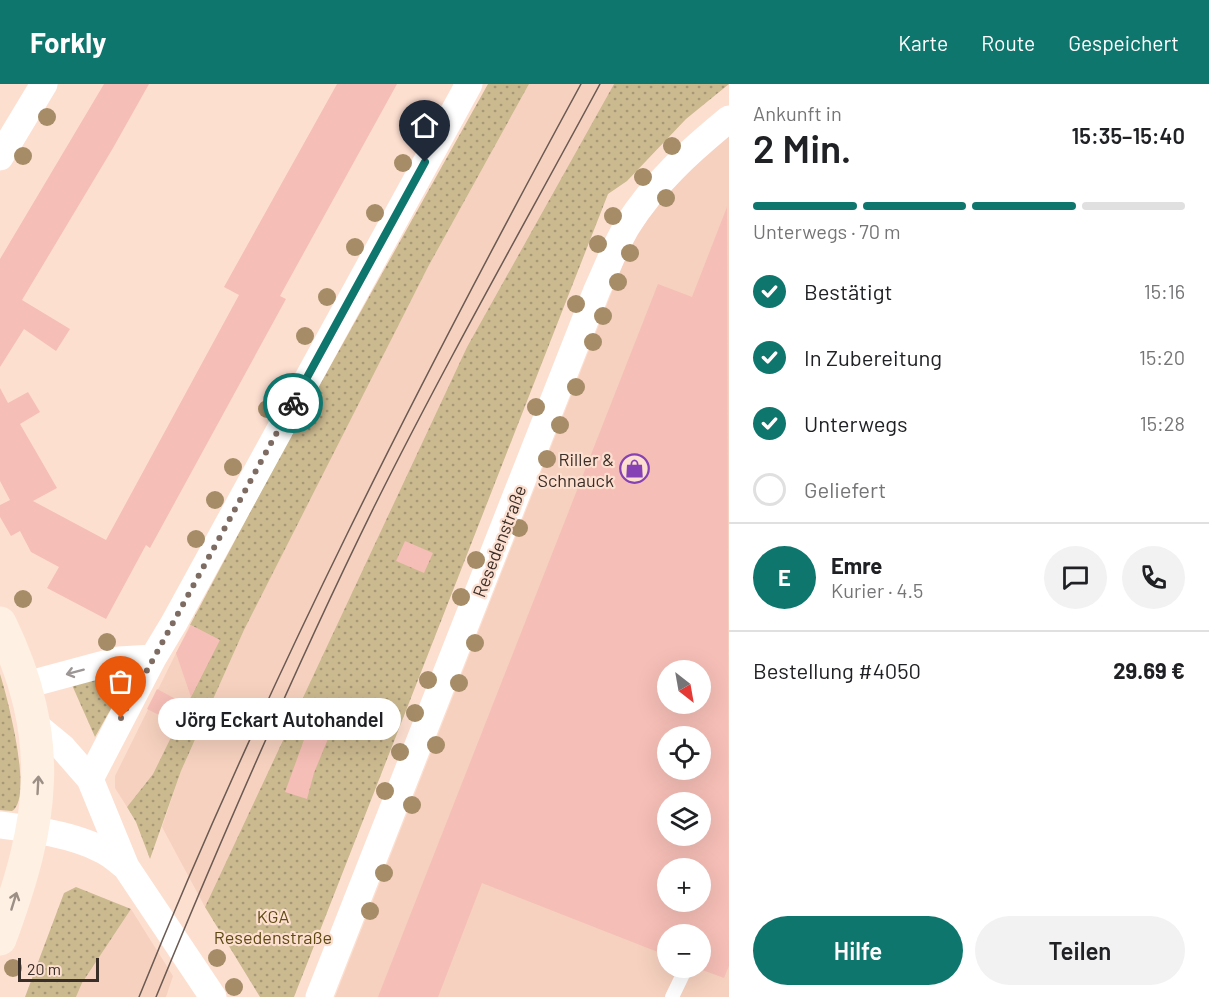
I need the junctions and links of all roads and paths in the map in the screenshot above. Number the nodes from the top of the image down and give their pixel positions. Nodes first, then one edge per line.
1 (44, 84) edge
2 (469, 84) edge
3 (729, 119) edge
4 (0, 157) edge
5 (0, 623) edge
6 (153, 658) junction
7 (26, 685) junction
8 (35, 725) junction
9 (90, 779) junction
10 (0, 825) edge
11 (34, 830) junction
12 (126, 867) junction
13 (0, 939) edge
14 (681, 978) edge
15 (213, 997) edge
16 (319, 997) edge
17 (672, 997) edge

1 - 4 street
2 - 6 street
3 - 16 street, Resedenstraße
5 - 7 main road
6 -> 7 street
6 - 9 street
7 - 8 main road
8 - 9 street
11 -> 8 main road
9 - 12 street
10 - 11 street
11 - 12 street
13 -> 11 main road
12 - 15 street
14 - 17 lane

